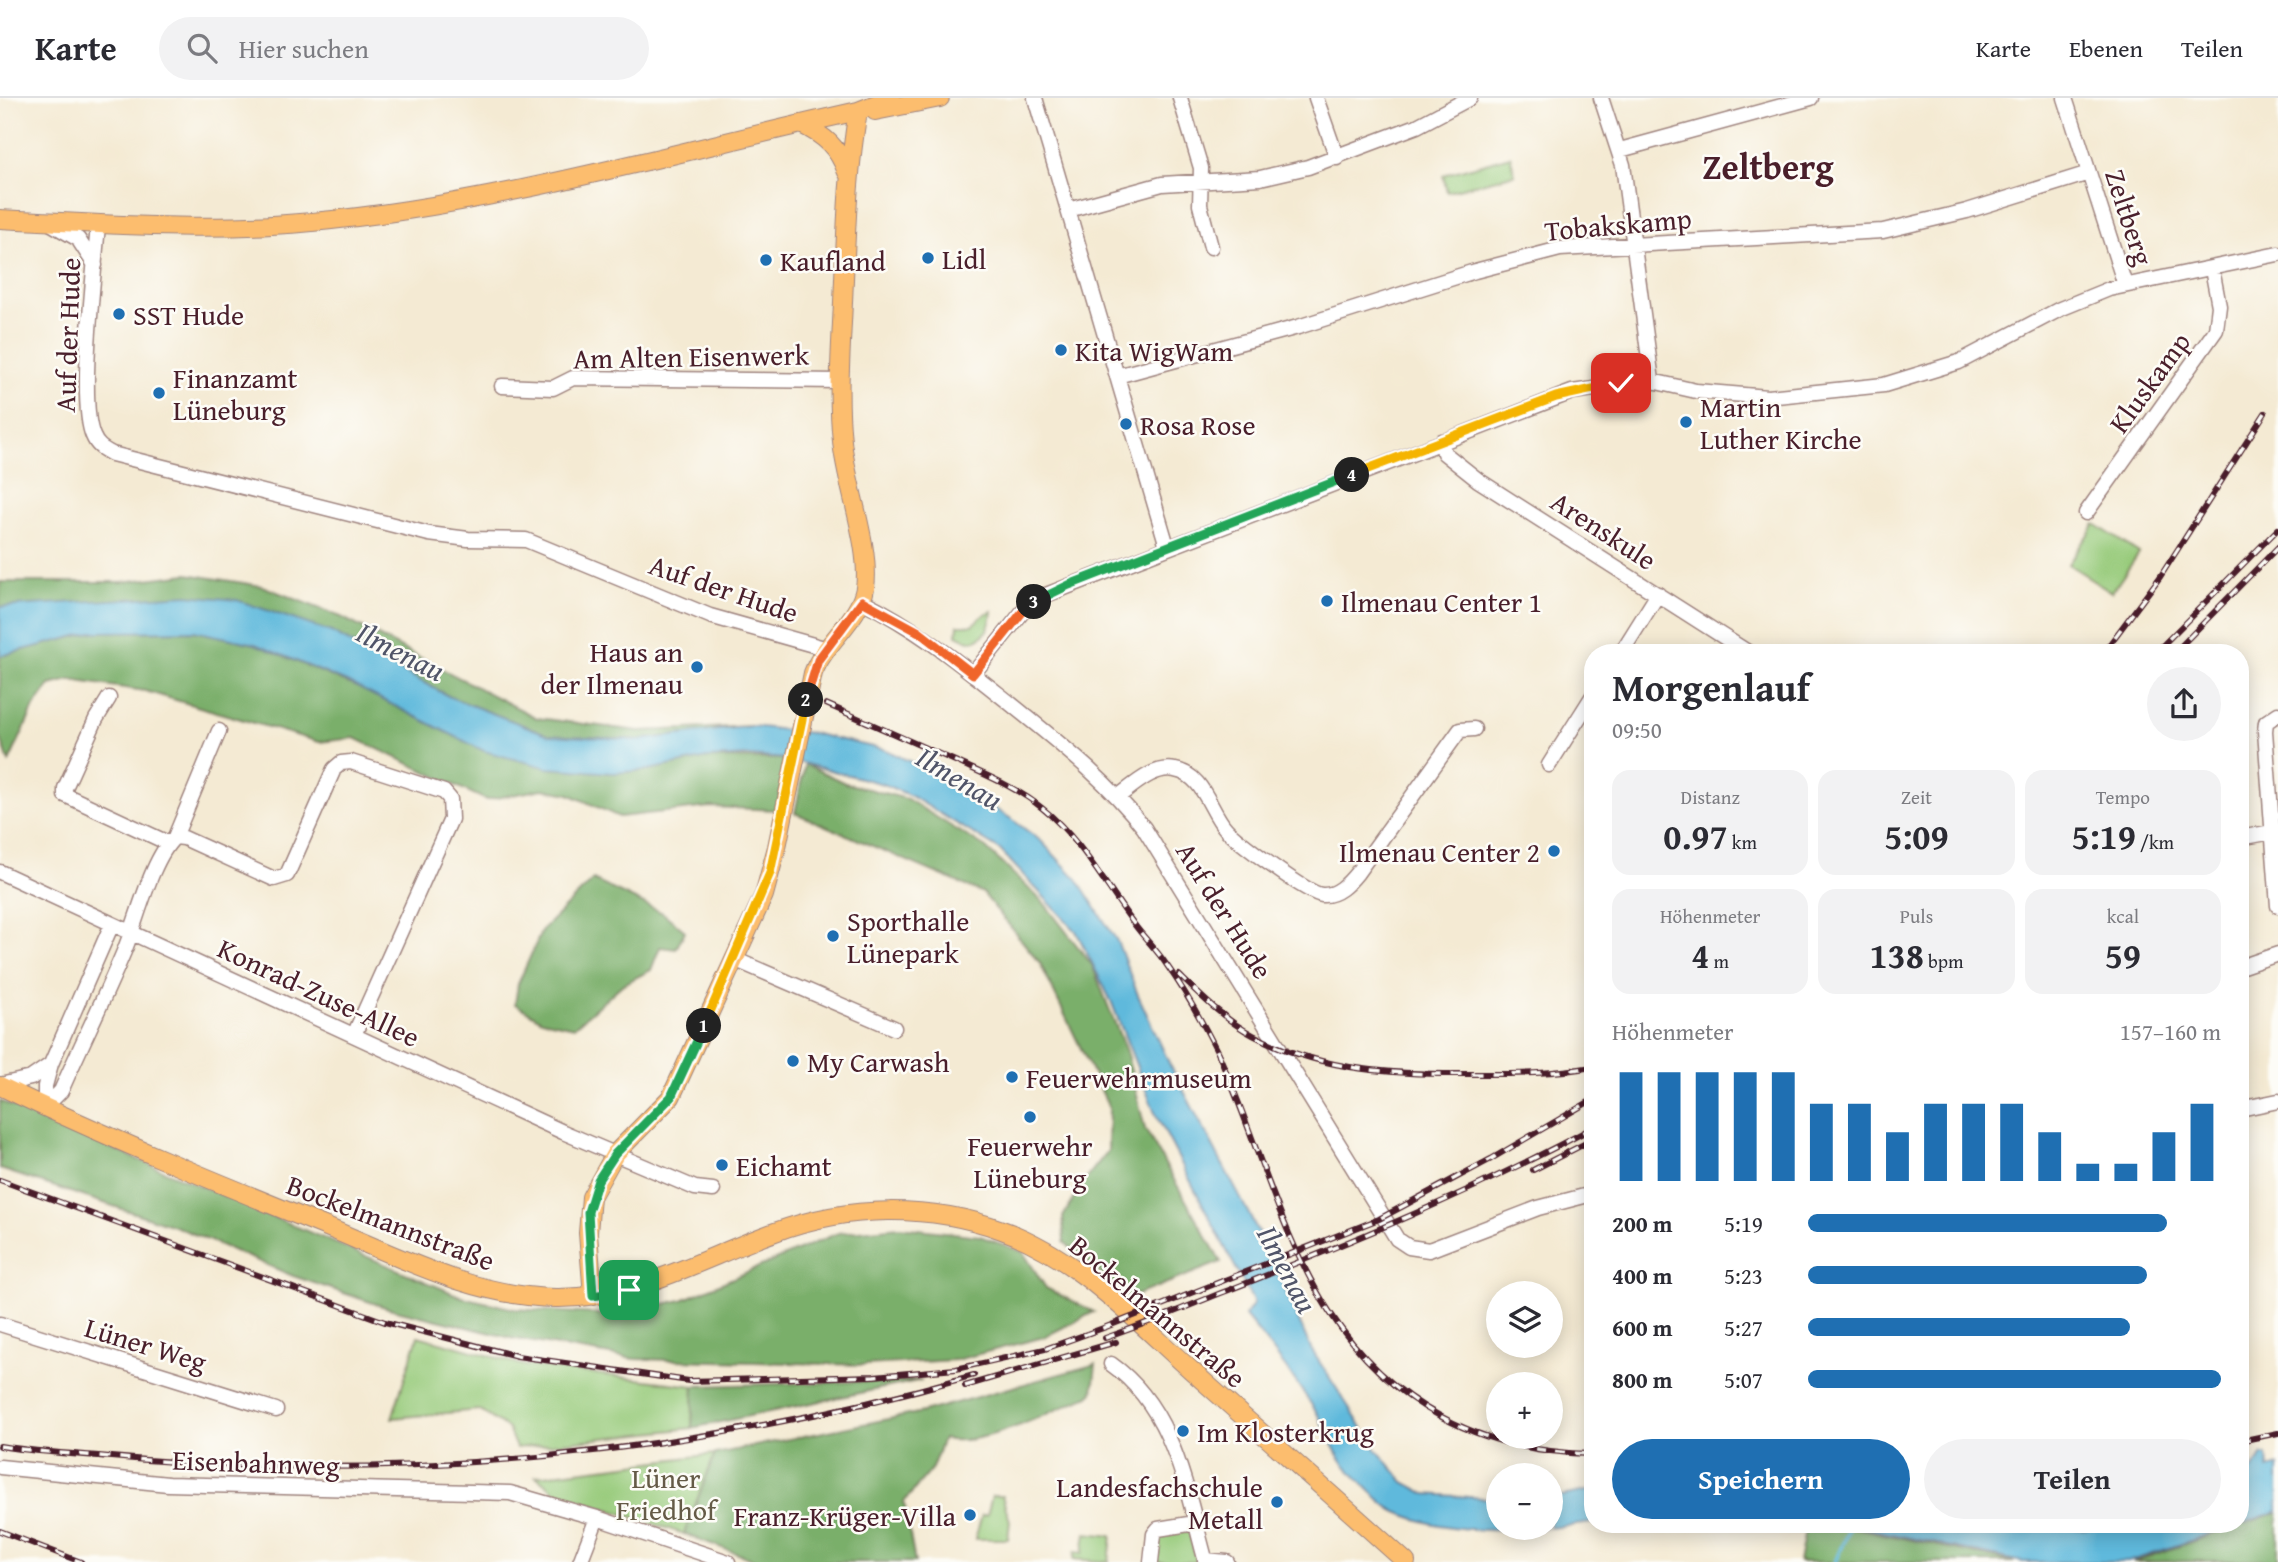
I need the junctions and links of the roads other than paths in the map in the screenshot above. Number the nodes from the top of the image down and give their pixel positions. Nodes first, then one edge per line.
1 (891, 98) edge
2 (940, 98) edge
3 (1035, 98) edge
4 (1180, 98) edge
5 (1315, 98) edge
6 (1469, 98) edge
7 (1601, 98) edge
8 (1811, 98) edge
9 (2065, 98) edge
10 (1453, 102) edge
11 (859, 105) edge
12 (801, 124) junction
13 (1620, 150) junction
14 (1337, 158) junction
15 (2089, 173) junction
16 (848, 176) junction
17 (1200, 182) junction
18 (1068, 210) junction
19 (0, 219) edge
20 (50, 222) junction
21 (98, 224) junction
22 (1633, 244) junction
23 (1211, 247) dead end
24 (2278, 254) edge
25 (95, 267) junction
26 (2212, 269) junction
27 (2125, 285) junction
28 (1117, 376) junction
29 (840, 381) junction
30 (1651, 381) junction
31 (502, 386) dead end
32 (1441, 441) junction
33 (2085, 513) dead end
34 (1167, 546) junction
35 (1658, 594) junction
36 (862, 601) junction
37 (1627, 644) edge
38 (1735, 644) edge
39 (824, 648) junction
40 (973, 674) junction
41 (109, 698) dead end
42 (1584, 710) edge
43 (2272, 718) edge
44 (1474, 729) dead end
45 (219, 731) dead end
46 (1549, 765) dead end
47 (1119, 796) junction
48 (2272, 832) junction
49 (2249, 836) edge
50 (172, 840) junction
51 (1, 871) edge
52 (2278, 906) edge
53 (112, 924) junction
54 (130, 933) junction
55 (2278, 954) edge
56 (734, 960) junction
57 (2249, 964) edge
58 (894, 1028) dead end
59 (354, 1035) junction
60 (51, 1064) junction
61 (0, 1086) edge
62 (2278, 1101) edge
63 (45, 1107) junction
64 (2249, 1107) edge
65 (615, 1154) junction
66 (713, 1189) dead end
67 (1584, 1196) edge
68 (593, 1296) junction
69 (0, 1324) edge
70 (1111, 1364) dead end
71 (276, 1410) dead end
72 (0, 1467) edge
73 (597, 1518) junction
74 (1195, 1523) junction
75 (1205, 1561) edge
76 (580, 1562) edge
77 (728, 1562) edge
78 (1151, 1562) edge
79 (1227, 1562) edge
80 (1406, 1562) edge

1 - 11 main road
2 - 11 main road
3 - 18 street
4 - 17 street
5 - 14 street
6 - 10 street
7 - 13 street
8 - 13 street
9 - 15 street, Zeltberg
10 - 14 street
11 - 12 main road
11 - 16 main road, Am Alten Eisenwerk
12 - 16 main road
12 - 21 main road
13 - 22 street
14 - 17 street
15 - 22 street, Tobakskamp
15 - 27 street, Zeltberg
16 - 29 main road, Am Alten Eisenwerk
17 - 18 street
17 - 23 street
18 - 28 street
19 - 20 main road
20 - 21 main road
20 - 25 street
21 - 25 street, Auf der Hude
22 - 28 street, Tobakskamp
22 - 30 street
24 - 26 street, Zeltberg
25 - 39 street, Auf der Hude
26 - 27 street, Zeltberg
26 - 33 street, Kluskamp
27 - 30 street
28 - 34 street
29 - 31 street, Am Alten Eisenwerk
29 - 36 main road, Am Alten Eisenwerk
30 - 32 street
32 - 34 street
32 - 35 street, Arenskule
34 - 40 street
35 - 37 street
35 - 38 street, Arenskule
36 - 39 main road, Auf der Hude
36 - 40 street, Auf der Hude
39 - 56 main road
40 - 47 street, Auf der Hude
41 - 50 street
42 - 46 street
43 - 48 street
44 - 47 street
45 - 50 street
47 - 67 street, Auf der Hude
48 - 49 street
48 - 52 street
50 - 54 street
50 - 59 street
51 - 53 street, Konrad-Zuse-Allee
53 - 54 street, Konrad-Zuse-Allee
53 - 60 street
54 - 59 street, Konrad-Zuse-Allee
54 - 63 street
55 - 57 street
56 - 58 street
56 - 65 main road
59 - 65 street, Konrad-Zuse-Allee
60 - 61 street
60 - 63 street
61 - 63 main road, Bockelmannstraße
62 - 64 street
63 - 68 main road, Bockelmannstraße
65 - 66 street, Konrad-Zuse-Allee
65 - 68 main road
68 - 80 main road, Bockelmannstraße
69 - 71 street, Lüner Weg
70 - 74 street
72 - 73 street, Eisenbahnweg
73 - 76 street
73 - 77 street
74 - 75 street
74 - 78 street
75 - 79 street

